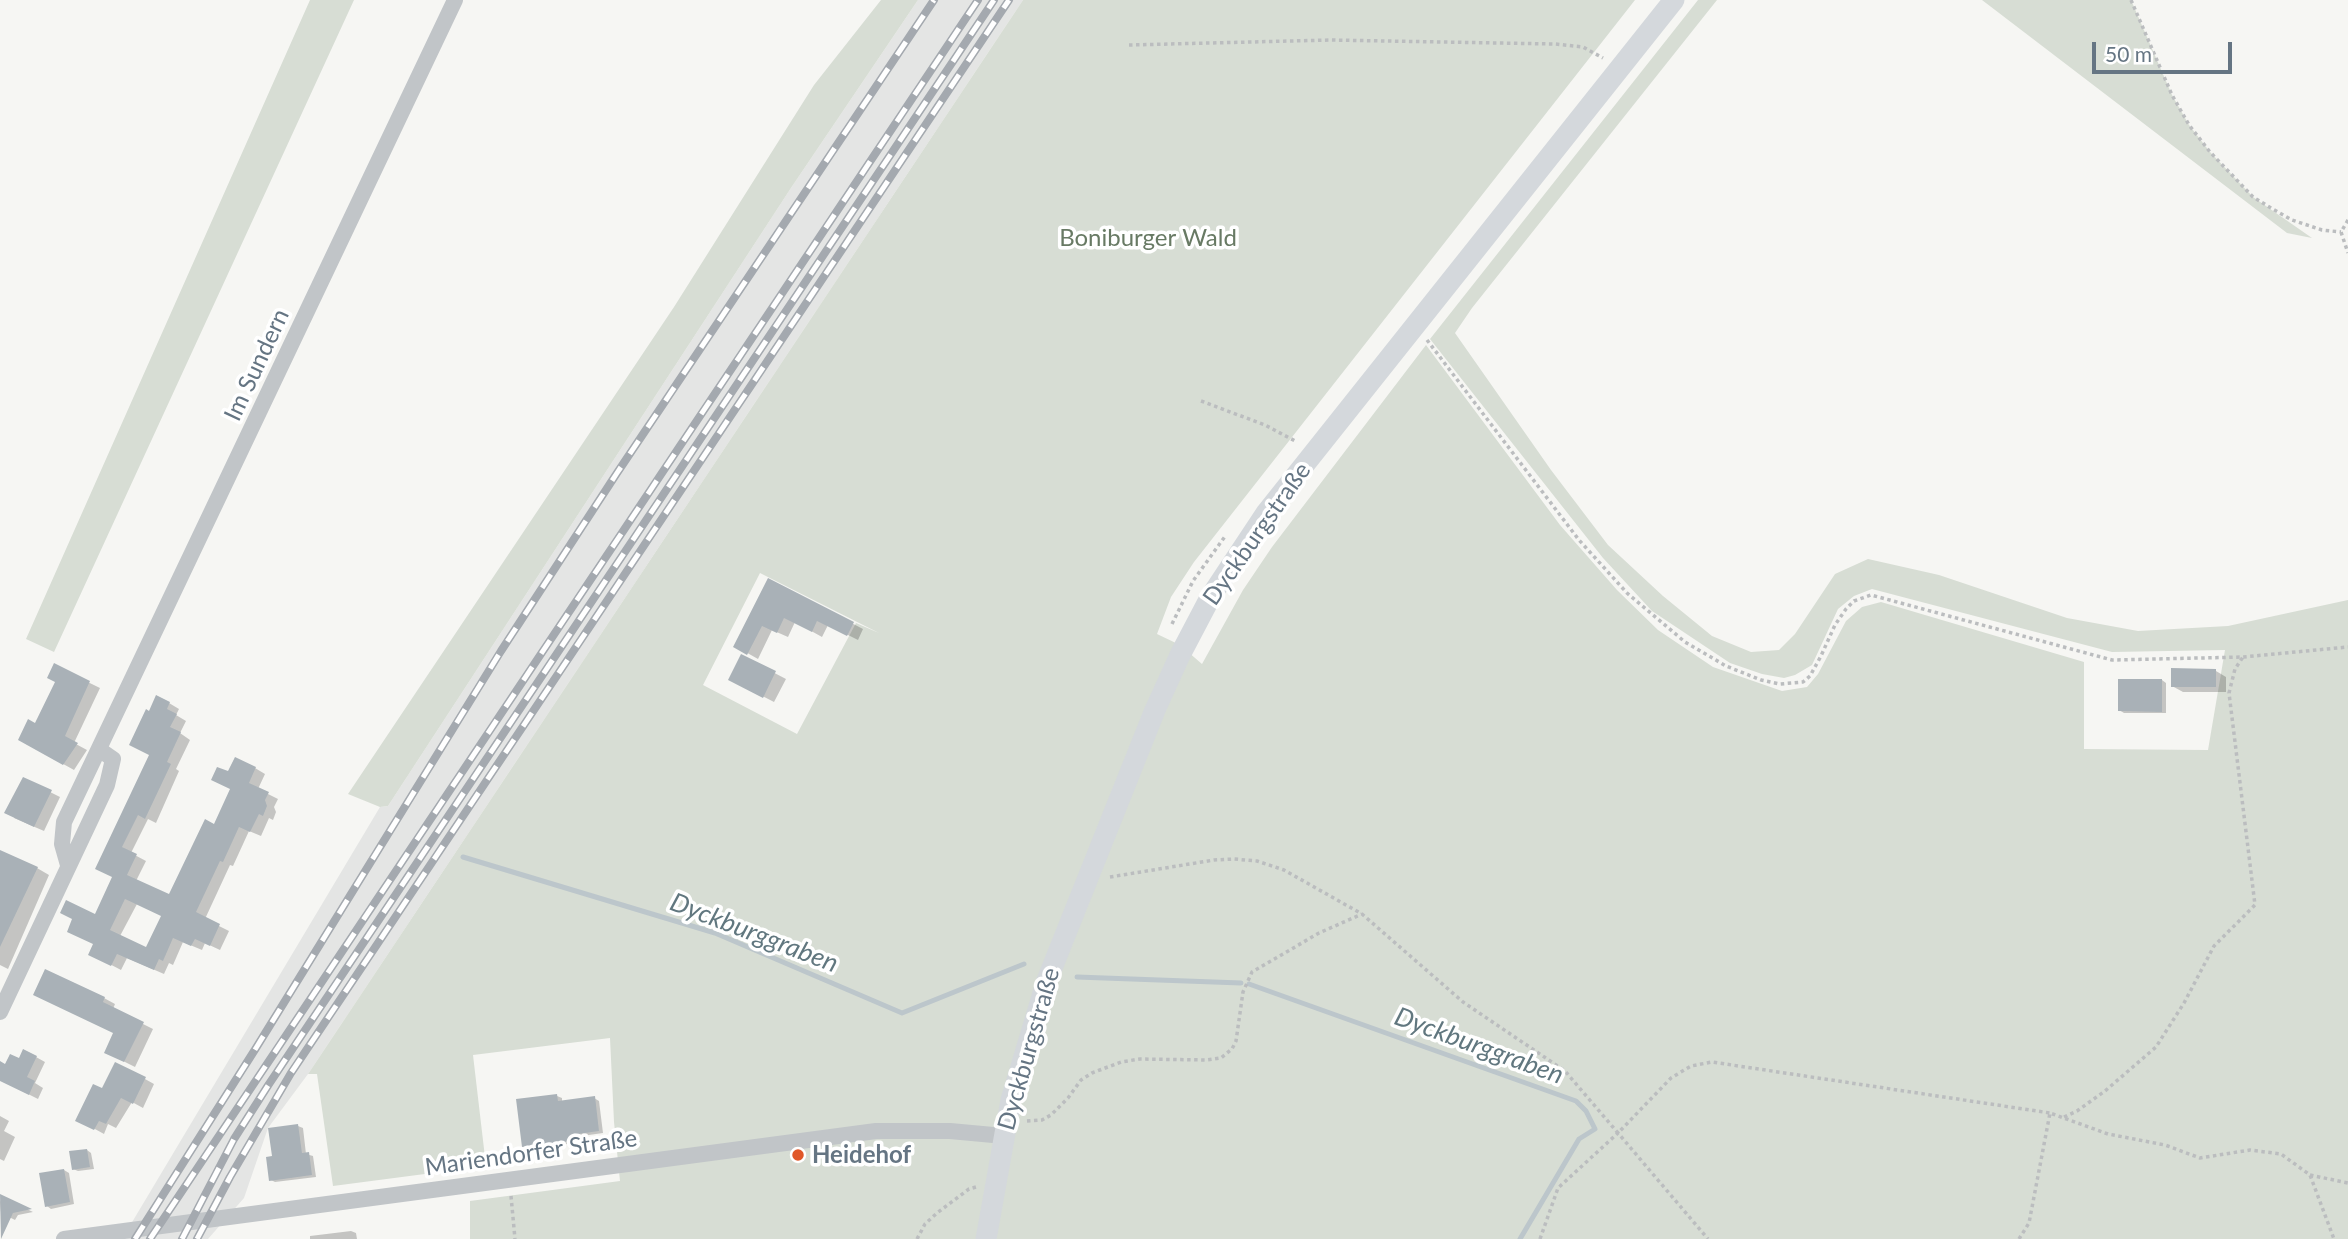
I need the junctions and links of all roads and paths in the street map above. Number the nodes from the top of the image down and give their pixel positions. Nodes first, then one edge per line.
1 (455, 0) edge
2 (1674, 0) edge
3 (2131, 0) edge
4 (1129, 45) dead end
5 (1605, 60) dead end
6 (2348, 220) edge
7 (2341, 232) junction
8 (2348, 253) edge
9 (1423, 335) dead end
10 (1201, 401) dead end
11 (1299, 444) dead end
12 (2348, 647) edge
13 (2243, 657) junction
14 (100, 750) junction
15 (68, 865) junction
16 (1101, 879) dead end
17 (1362, 914) junction
18 (0, 1012) edge
19 (2050, 1113) junction
20 (2064, 1117) junction
21 (1021, 1120) dead end
22 (1618, 1133) junction
23 (1004, 1136) junction
24 (2310, 1175) junction
25 (510, 1179) junction
26 (2348, 1183) edge
27 (976, 1187) dead end
28 (64, 1239) edge
29 (515, 1239) edge
30 (917, 1239) edge
31 (986, 1239) edge
32 (1540, 1239) edge
33 (1708, 1239) edge
34 (2019, 1239) edge
35 (2334, 1239) edge

1 - 14 street, Im Sundern
2 - 23 street, Dyckburgstraße
3 - 7 path
4 - 5 path
6 - 7 path
7 - 8 path
9 - 13 path
10 - 11 path
12 - 13 path
13 - 20 path
14 - 15 street, Im Sundern
14 - 15 street
15 - 18 street
16 - 17 path
17 - 21 path
17 - 22 path
19 - 20 path
19 - 22 path
19 - 34 path
20 - 24 path
22 - 32 path
22 - 33 path
23 - 25 street, Mariendorfer Straße
23 - 31 street, Dyckburgstraße
24 - 26 path
24 - 35 path
25 - 28 street, Mariendorfer Straße
25 - 29 path
27 - 30 path

